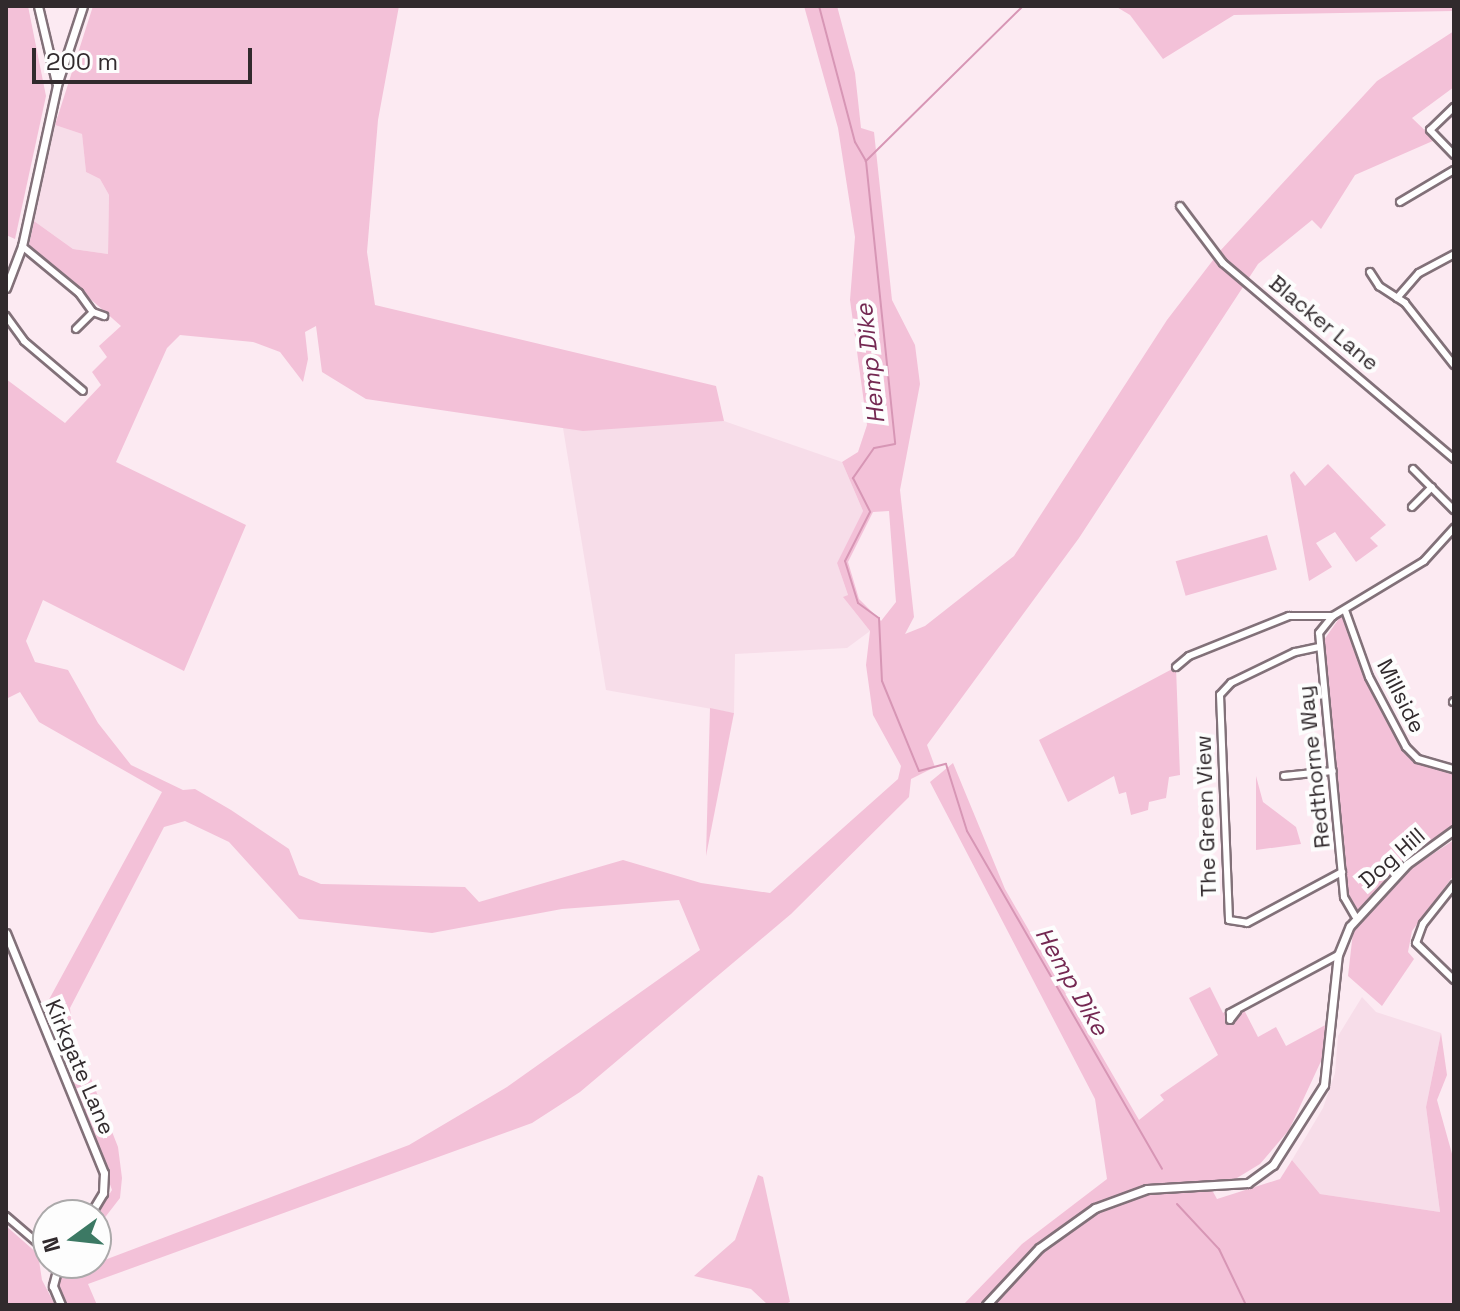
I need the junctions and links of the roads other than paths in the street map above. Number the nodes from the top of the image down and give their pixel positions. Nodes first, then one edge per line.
1 (38, 6) edge
2 (83, 6) edge
3 (57, 85) junction
4 (1454, 107) edge
5 (1454, 155) edge
6 (1454, 170) edge
7 (1400, 202) dead end
8 (1180, 206) dead end
9 (22, 246) junction
10 (1453, 257) edge
11 (1370, 272) dead end
12 (6, 288) edge
13 (1397, 298) junction
14 (93, 312) junction
15 (6, 316) edge
16 (104, 316) dead end
17 (76, 329) dead end
18 (1454, 365) edge
19 (83, 391) dead end
20 (1454, 459) edge
21 (1413, 469) dead end
22 (1432, 487) junction
23 (1412, 507) dead end
24 (1454, 510) edge
25 (1454, 528) edge
26 (1345, 610) junction
27 (1333, 616) junction
28 (1319, 647) junction
29 (1176, 667) dead end
30 (1454, 769) edge
31 (1333, 771) junction
32 (1284, 776) dead end
33 (1454, 830) edge
34 (1342, 872) junction
35 (1454, 885) edge
36 (1355, 916) junction
37 (6, 933) edge
38 (1338, 955) junction
39 (1454, 980) edge
40 (1237, 1011) dead end
41 (99, 1199) edge
42 (6, 1216) edge
43 (32, 1238) edge
44 (55, 1279) edge
45 (59, 1302) edge
46 (986, 1305) edge

1 - 3 street
2 - 3 street
3 - 9 street
4 - 5 street
6 - 7 street
8 - 20 street, Blacker Lane
9 - 12 street
9 - 14 street
10 - 13 street
11 - 13 street
13 - 18 street
14 - 16 street
14 - 17 street
15 - 19 street
21 - 22 street
22 - 23 street
22 - 24 street
25 - 26 street
26 - 27 street
26 - 30 street, Millside
27 - 28 street
27 - 29 street
28 - 31 street, Redthorne Way
28 - 34 street, The Green View
31 - 32 street
31 - 34 street, Redthorne Way
33 - 36 street, Dog Hill
34 - 36 street, Redthorne Way
35 - 39 street
36 - 38 street
37 - 41 street, Kirkgate Lane
38 - 40 street
38 - 46 street
42 - 43 street
44 - 45 street

